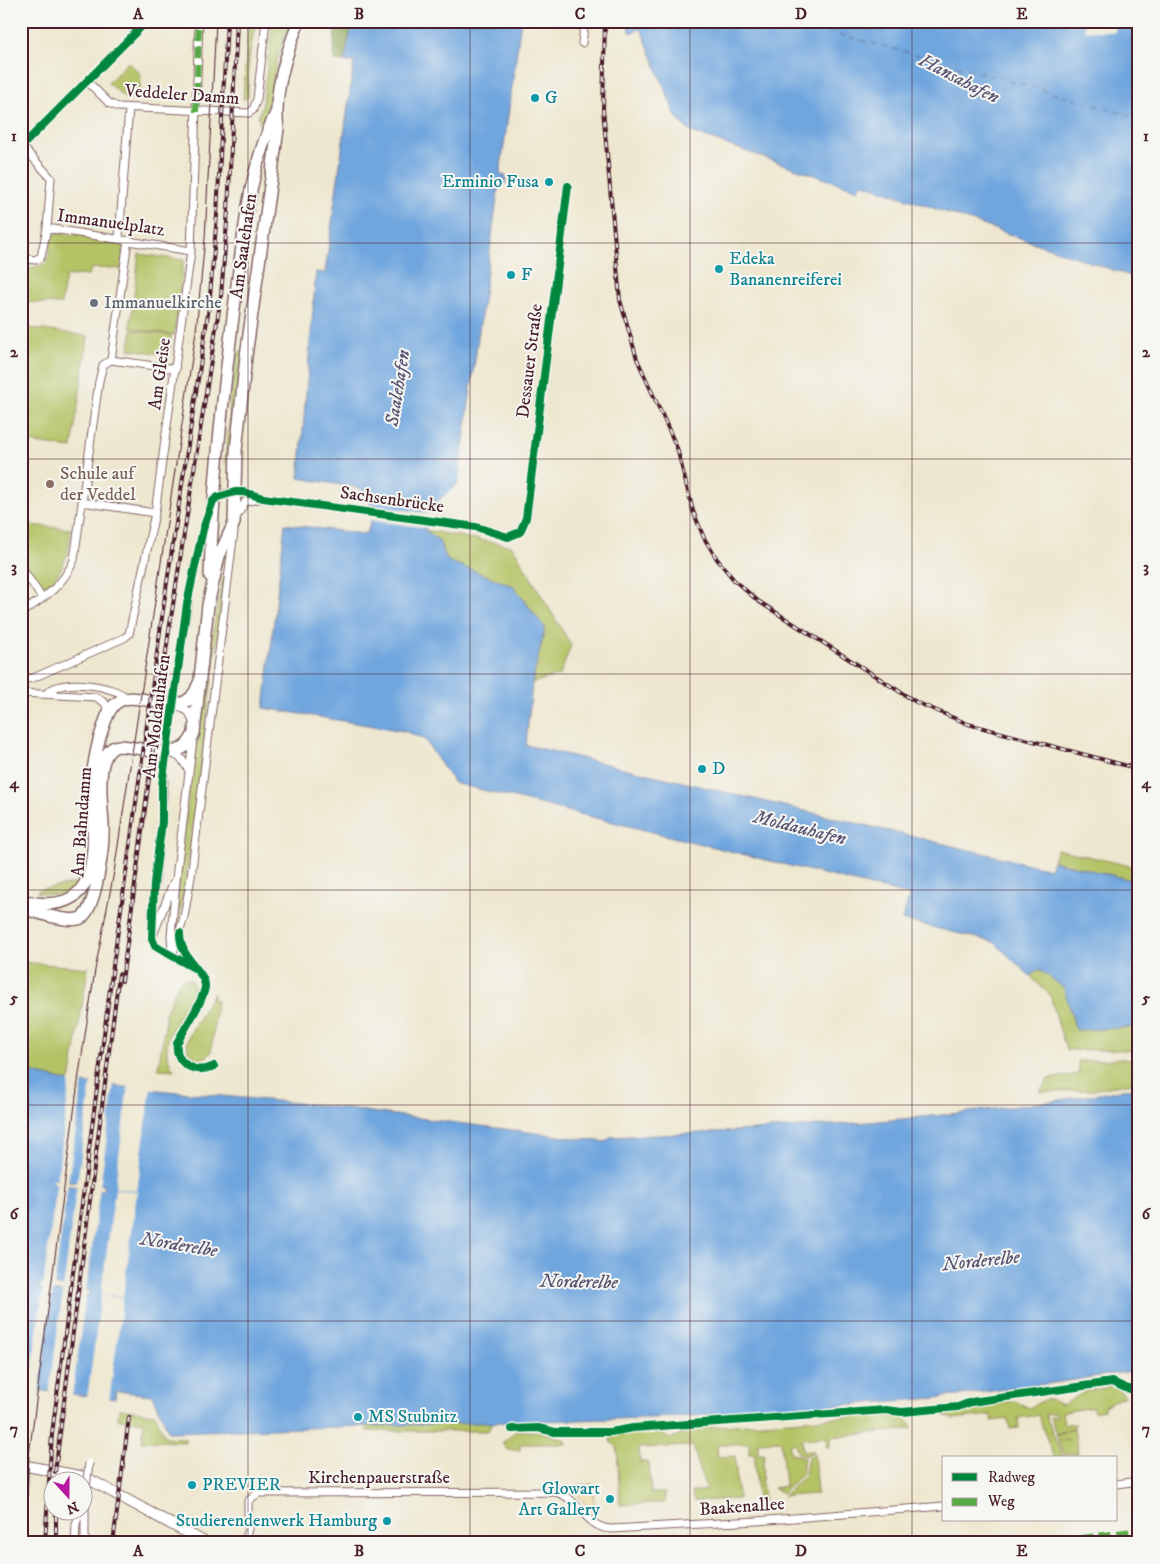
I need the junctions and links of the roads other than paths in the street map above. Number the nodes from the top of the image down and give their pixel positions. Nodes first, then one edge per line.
1 (147, 21) edge
2 (199, 21) edge
3 (266, 21) edge
4 (299, 21) edge
5 (585, 21) edge
6 (582, 43) dead end
7 (87, 81) junction
8 (129, 108) junction
9 (196, 112) junction
10 (276, 112) junction
11 (22, 147) edge
12 (568, 186) dead end
13 (47, 228) junction
14 (119, 238) junction
15 (128, 240) junction
16 (191, 251) junction
17 (21, 258) edge
18 (111, 360) junction
19 (176, 369) junction
20 (225, 377) junction
21 (231, 495) junction
22 (264, 498) junction
23 (252, 500) junction
24 (82, 502) junction
25 (212, 502) junction
26 (155, 514) junction
27 (234, 523) junction
28 (514, 536) joint
29 (21, 567) edge
30 (42, 598) junction
31 (208, 605) junction
32 (21, 613) edge
33 (23, 676) edge
34 (199, 683) junction
35 (21, 693) edge
36 (46, 694) junction
37 (128, 698) junction
38 (174, 709) junction
39 (108, 716) junction
40 (194, 733) junction
41 (116, 746) junction
42 (168, 753) junction
43 (188, 772) junction
44 (177, 870) junction
45 (21, 900) edge
46 (21, 908) edge
47 (180, 933) junction
48 (152, 938) junction
49 (172, 956) junction
50 (194, 968) junction
51 (214, 1066) dead end
52 (90, 1462) dead end
53 (21, 1465) edge
54 (88, 1472) edge
55 (1139, 1481) edge
56 (1118, 1484) edge
57 (555, 1492) joint
58 (942, 1506) edge
59 (77, 1522) edge
60 (84, 1522) edge
61 (75, 1543) edge
62 (85, 1543) edge
63 (206, 1543) edge
64 (244, 1543) edge

1 - 7 street
2 - 9 street, Am Gleise
3 - 9 street, Veddeler Damm
4 - 10 main road, Am Saalehafen
5 - 6 street
7 - 8 street, Veddeler Damm
7 - 11 street
8 - 9 street, Veddeler Damm
8 - 14 street
9 - 16 street, Am Gleise
10 - 20 main road, Am Saalehafen
10 - 21 main road, Am Saalehafen
11 - 13 street
12 - 28 street, Dessauer Straße
13 - 14 street, Immanuelplatz
13 - 17 street, Immanuelplatz
14 - 15 street, Immanuelplatz
15 - 16 street, Immanuelplatz
15 - 18 street
16 - 19 street, Am Gleise
18 - 19 street
18 - 24 street
19 - 26 street, Am Gleise
20 - 21 street, Am Saalehafen
20 - 25 main road, Am Saalehafen
21 - 22 street, Sachsenbrücke
21 - 23 street
21 - 25 street
21 - 27 main road
22 - 23 street, Sachsenbrücke
22 - 28 street, Sachsenbrücke
23 - 27 street
24 - 26 street
24 - 30 street
25 - 31 main road, Am Saalehafen
25 - 38 street, Am Moldauhafen, bridge
26 - 33 street, Am Gleise
27 - 31 main road
27 - 47 street
29 - 30 street
30 - 32 street
31 - 34 main road
34 - 38 main road
34 - 40 main road
35 - 36 street
36 - 37 street
36 - 39 street
37 - 38 main road
37 - 39 main road
38 - 40 street
38 - 42 street, Am Moldauhafen
39 - 41 main road
39 - 45 main road, Am Bahndamm
40 - 42 main road
40 - 43 street
41 - 42 main road
41 - 46 main road, Am Bahndamm
42 - 43 street
42 - 48 street, Am Moldauhafen
43 - 44 street
44 - 48 street
44 - 49 street
47 - 49 street
47 - 50 street
48 - 49 street
49 - 50 street
50 - 51 street
52 - 54 street, bridge
53 - 63 main road
55 - 56 street
57 - 58 street, Baakenallee
57 - 64 street, Kirchenpauerstraße
59 - 61 street
60 - 62 street

